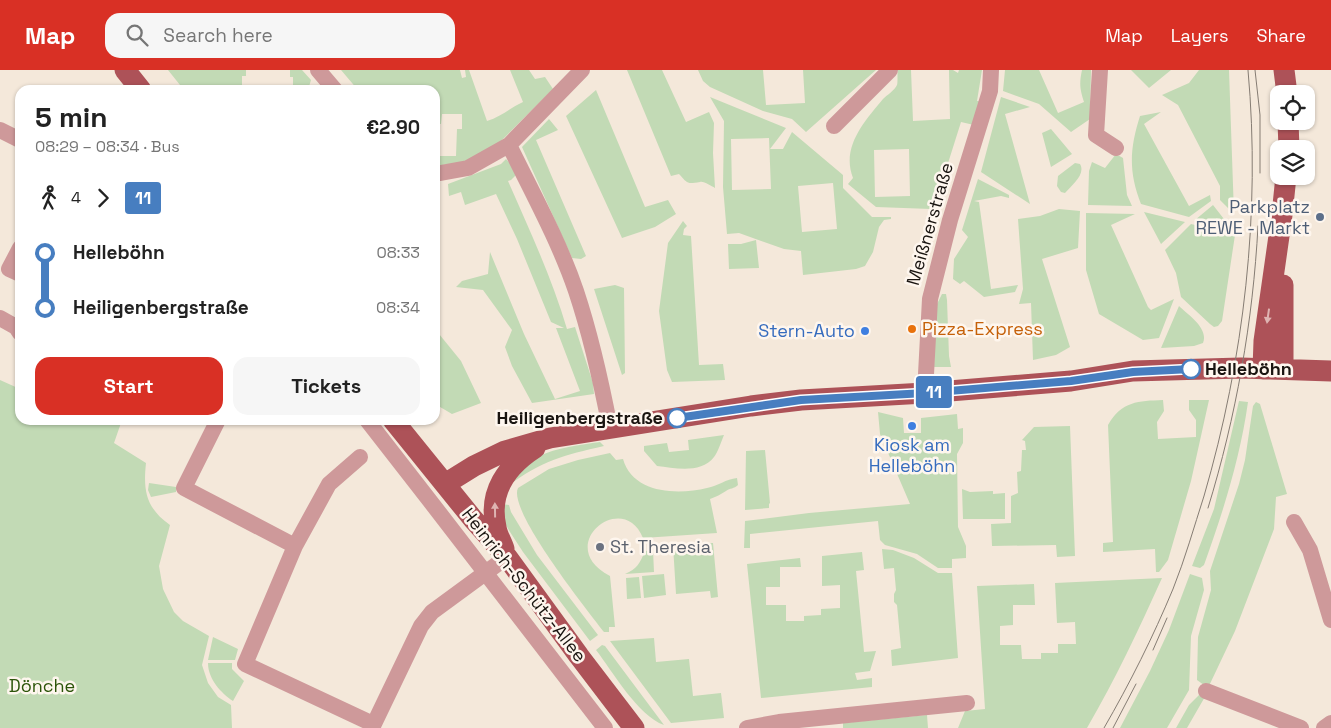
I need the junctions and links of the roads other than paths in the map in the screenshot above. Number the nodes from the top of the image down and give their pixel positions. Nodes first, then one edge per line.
1 (125, 70) edge
2 (318, 70) edge
3 (582, 70) edge
4 (890, 70) edge
5 (991, 70) edge
6 (1100, 70) edge
7 (1284, 70) edge
8 (137, 85) edge
9 (331, 85) edge
10 (1286, 85) edge
11 (834, 126) dead end
12 (0, 130) edge
13 (15, 138) edge
14 (508, 145) junction
15 (1116, 148) dead end
16 (440, 173) edge
17 (1285, 185) edge
18 (0, 318) edge
19 (15, 326) edge
20 (1273, 369) junction
21 (1331, 371) edge
22 (925, 393) junction
23 (216, 425) edge
24 (379, 425) edge
25 (610, 428) junction
26 (392, 430) edge
27 (550, 438) junction
28 (360, 457) dead end
29 (446, 484) junction
30 (1294, 522) dead end
31 (295, 546) junction
32 (507, 557) junction
33 (485, 574) junction
34 (1331, 620) edge
35 (1206, 691) dead end
36 (967, 703) dead end
37 (1331, 724) edge
38 (373, 726) edge
39 (605, 728) edge
40 (634, 728) edge
41 (747, 728) edge
42 (1301, 728) edge
43 (1324, 728) edge

1 - 8 main road
2 - 9 street
3 - 14 street
4 - 11 street
5 - 22 street, Meißnerstraße
6 - 15 street
7 - 10 main road
12 - 13 street
14 - 16 street
14 - 25 street
17 - 20 main road
18 - 19 street
20 - 21 main road
20 - 22 main road
22 - 25 main road
23 - 31 street
24 - 26 street, Heinrich-Schütz-Allee
25 - 27 main road
26 - 29 main road, Heinrich-Schütz-Allee
26 - 33 street, Heinrich-Schütz-Allee
27 - 29 main road
32 -> 27 main road
28 - 31 street
29 - 32 main road, Heinrich-Schütz-Allee
30 - 34 street
31 - 38 street
32 - 33 street
32 - 40 main road, Heinrich-Schütz-Allee
33 - 38 street
33 - 39 street, Heinrich-Schütz-Allee
35 - 42 street
36 - 41 street
37 - 43 street

